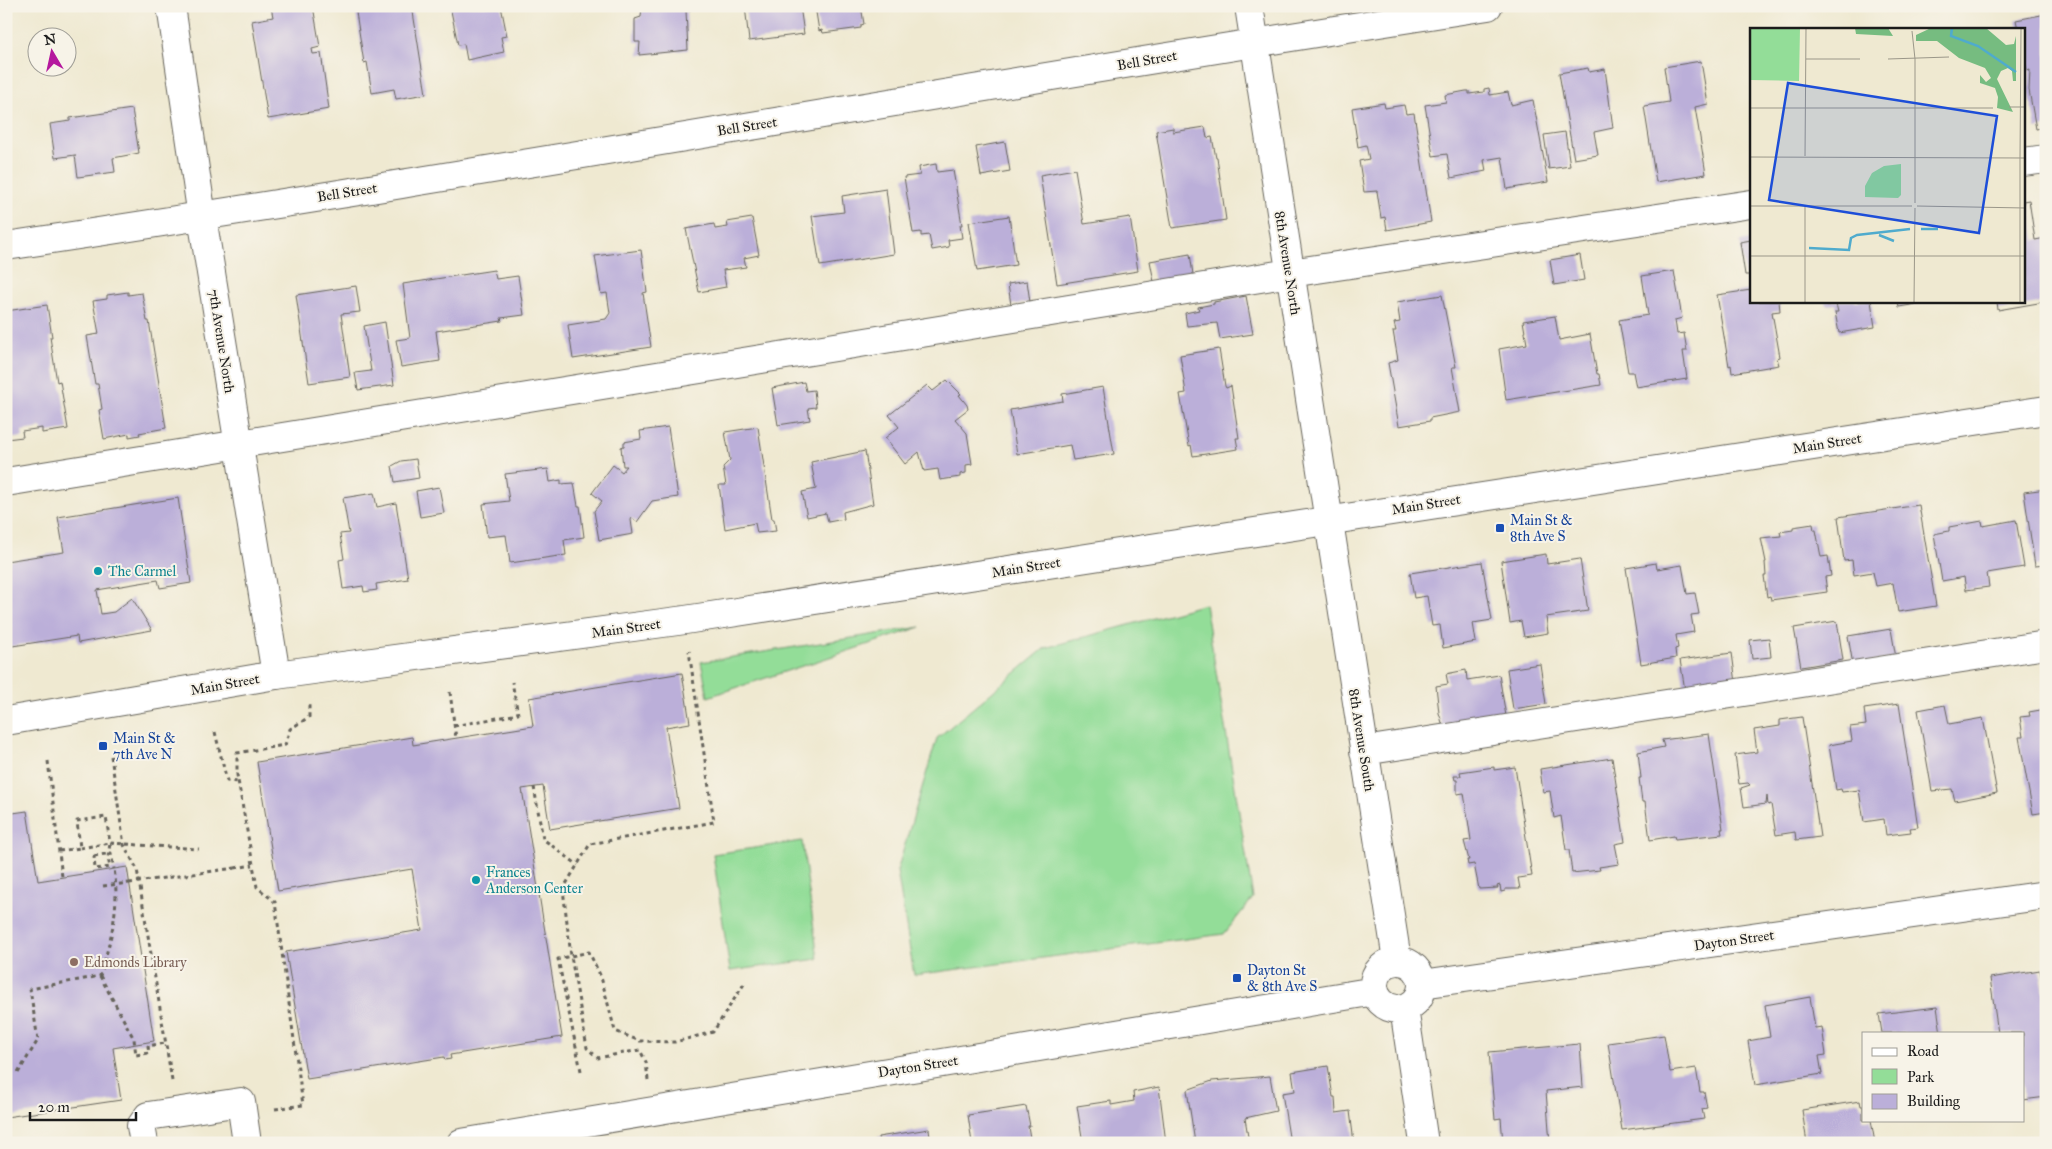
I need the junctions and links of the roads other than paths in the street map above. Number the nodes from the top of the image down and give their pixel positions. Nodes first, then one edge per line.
1 (171, 6) edge
2 (1249, 6) edge
3 (1488, 6) edge
4 (1254, 42) junction
5 (2046, 159) edge
6 (2024, 162) edge
7 (1750, 204) edge
8 (202, 217) junction
9 (6, 246) edge
10 (1290, 273) junction
11 (2046, 410) edge
12 (238, 444) junction
13 (6, 482) edge
14 (1328, 520) junction
15 (2046, 646) edge
16 (276, 675) junction
17 (6, 721) edge
18 (1364, 751) junction
19 (2046, 896) edge
20 (1397, 960) junction
21 (1422, 984) junction
22 (1375, 992) junction
23 (1404, 1008) junction
24 (144, 1143) edge
25 (247, 1143) edge
26 (461, 1143) edge
27 (1424, 1143) edge

1 - 8 street, 7th Avenue North
2 - 4 street, 8th Avenue North
3 - 4 street, Bell Street
4 - 8 street, Bell Street
4 - 10 street, 8th Avenue North
5 - 6 street
7 - 10 street
8 - 9 street, Bell Street
8 - 12 street, 7th Avenue North
10 - 12 street
10 - 14 street, 8th Avenue North
11 - 14 street, Main Street
12 - 13 street
12 - 16 street, 7th Avenue North
14 - 16 street, Main Street
14 - 18 street, 8th Avenue South
15 - 18 street
16 - 17 street, Main Street
18 - 20 street, 8th Avenue South
19 - 21 street, Dayton Street
20 - 21 street
20 - 22 street
21 - 23 street
22 - 23 street
22 - 26 street, Dayton Street
23 - 27 street
24 - 25 street

